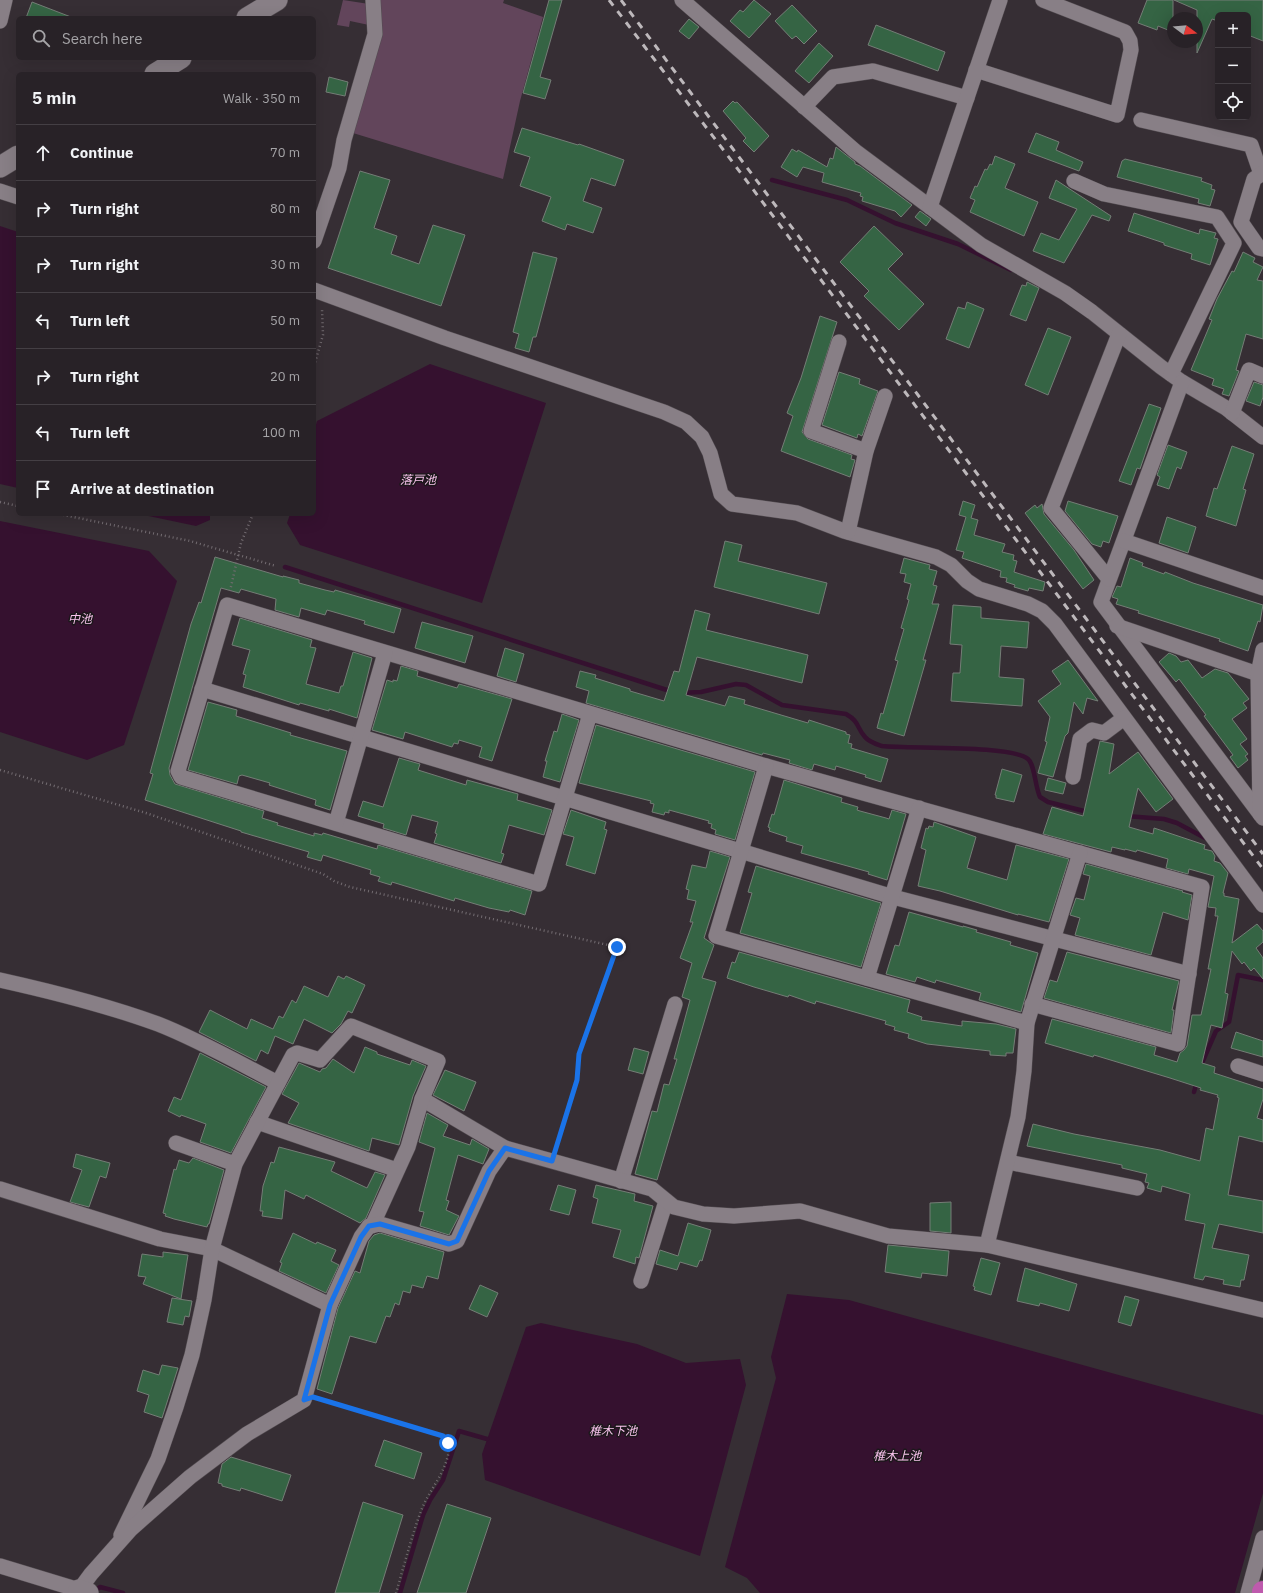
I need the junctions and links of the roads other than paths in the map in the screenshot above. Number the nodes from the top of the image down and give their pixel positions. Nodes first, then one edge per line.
1 (5, 0) edge
2 (277, 0) edge
3 (373, 0) edge
4 (682, 0) edge
5 (1000, 0) edge
6 (1043, 0) edge
7 (250, 16) edge
8 (0, 21) edge
9 (178, 60) edge
10 (976, 70) junction
11 (157, 72) edge
12 (967, 98) junction
13 (804, 107) junction
14 (1141, 120) dead end
15 (16, 157) edge
16 (0, 167) edge
17 (1262, 174) edge
18 (1074, 181) dead end
19 (0, 191) edge
20 (16, 196) edge
21 (930, 207) junction
22 (1244, 226) junction
23 (316, 235) edge
24 (1230, 236) junction
25 (1263, 249) edge
26 (318, 291) edge
27 (1117, 338) junction
28 (839, 342) dead end
29 (1263, 376) edge
30 (1178, 383) junction
31 (885, 396) dead end
32 (1232, 413) junction
33 (1263, 437) edge
34 (866, 451) junction
35 (848, 532) junction
36 (1124, 541) junction
37 (1109, 579) junction
38 (1263, 588) edge
39 (1117, 626) junction
40 (1263, 650) edge
41 (385, 653) junction
42 (1258, 674) junction
43 (202, 689) junction
44 (590, 714) junction
45 (1124, 718) junction
46 (360, 737) junction
47 (766, 766) junction
48 (1073, 777) dead end
49 (565, 798) junction
50 (919, 808) junction
51 (1262, 816) edge
52 (336, 822) junction
53 (742, 851) junction
54 (1080, 853) junction
55 (892, 897) junction
56 (1263, 905) edge
57 (1054, 940) junction
58 (1189, 974) junction
59 (867, 978) junction
60 (0, 980) edge
61 (676, 1004) dead end
62 (1032, 1004) junction
63 (1027, 1023) junction
64 (1238, 1066) dead end
65 (1263, 1074) edge
66 (278, 1083) junction
67 (422, 1099) junction
68 (257, 1122) junction
69 (176, 1143) dead end
70 (505, 1148) junction
71 (1008, 1162) junction
72 (235, 1164) junction
73 (397, 1170) junction
74 (621, 1181) junction
75 (1136, 1188) dead end
76 (0, 1189) edge
77 (666, 1201) junction
78 (372, 1226) junction
79 (987, 1245) junction
80 (212, 1250) junction
81 (641, 1281) dead end
82 (330, 1305) junction
83 (1263, 1310) edge
84 (1263, 1538) edge
85 (114, 1549) junction
86 (0, 1566) edge
87 (83, 1592) edge
88 (1248, 1593) edge

1 - 8 street
2 - 7 main road
3 - 23 street
4 - 13 street
5 - 10 street
6 - 10 street
9 - 11 main road
10 - 12 street
12 - 13 street
12 - 21 street
13 - 21 street
14 - 17 street
15 - 16 main road
17 - 22 street
18 - 24 street
19 - 20 street
21 - 27 street
22 - 24 street
22 - 25 street
24 - 30 street
26 - 35 street
27 - 30 street
27 - 37 street
28 - 34 street
29 - 32 street
30 - 32 street
30 - 36 street
31 - 34 street
32 - 33 street
34 - 35 street
35 - 45 street
36 - 37 street
36 - 38 street
37 - 39 street
39 - 42 street
39 - 51 street
40 - 42 street
41 - 43 street
41 - 44 street
41 - 46 street
42 - 51 street
43 - 46 street
43 - 52 street
44 - 47 street
44 - 49 street
45 - 48 street
45 - 56 street
46 - 49 street
46 - 52 street
47 - 50 street
47 - 53 street
49 - 52 street
49 - 53 street
50 - 54 street
50 - 55 street
53 - 55 street
53 - 59 street
54 - 57 street
54 - 58 street
55 - 57 street
55 - 59 street
57 - 58 street
57 - 62 street
58 - 62 street
59 - 63 street
60 - 66 street
61 - 74 street
62 - 63 street
63 - 71 street
64 - 65 street
66 - 67 street
66 - 68 street
67 - 70 street
67 - 73 street
68 - 72 street
68 - 73 street
69 - 72 street
70 - 74 street
70 - 78 street
71 - 75 street
71 - 79 street
72 - 80 street
73 - 78 street
74 - 77 street
76 - 80 street
77 - 79 street
77 - 81 street
78 - 82 street
79 - 83 street
80 - 82 street
80 - 85 street
82 - 85 street
84 - 88 street
85 - 87 street
86 - 87 street

